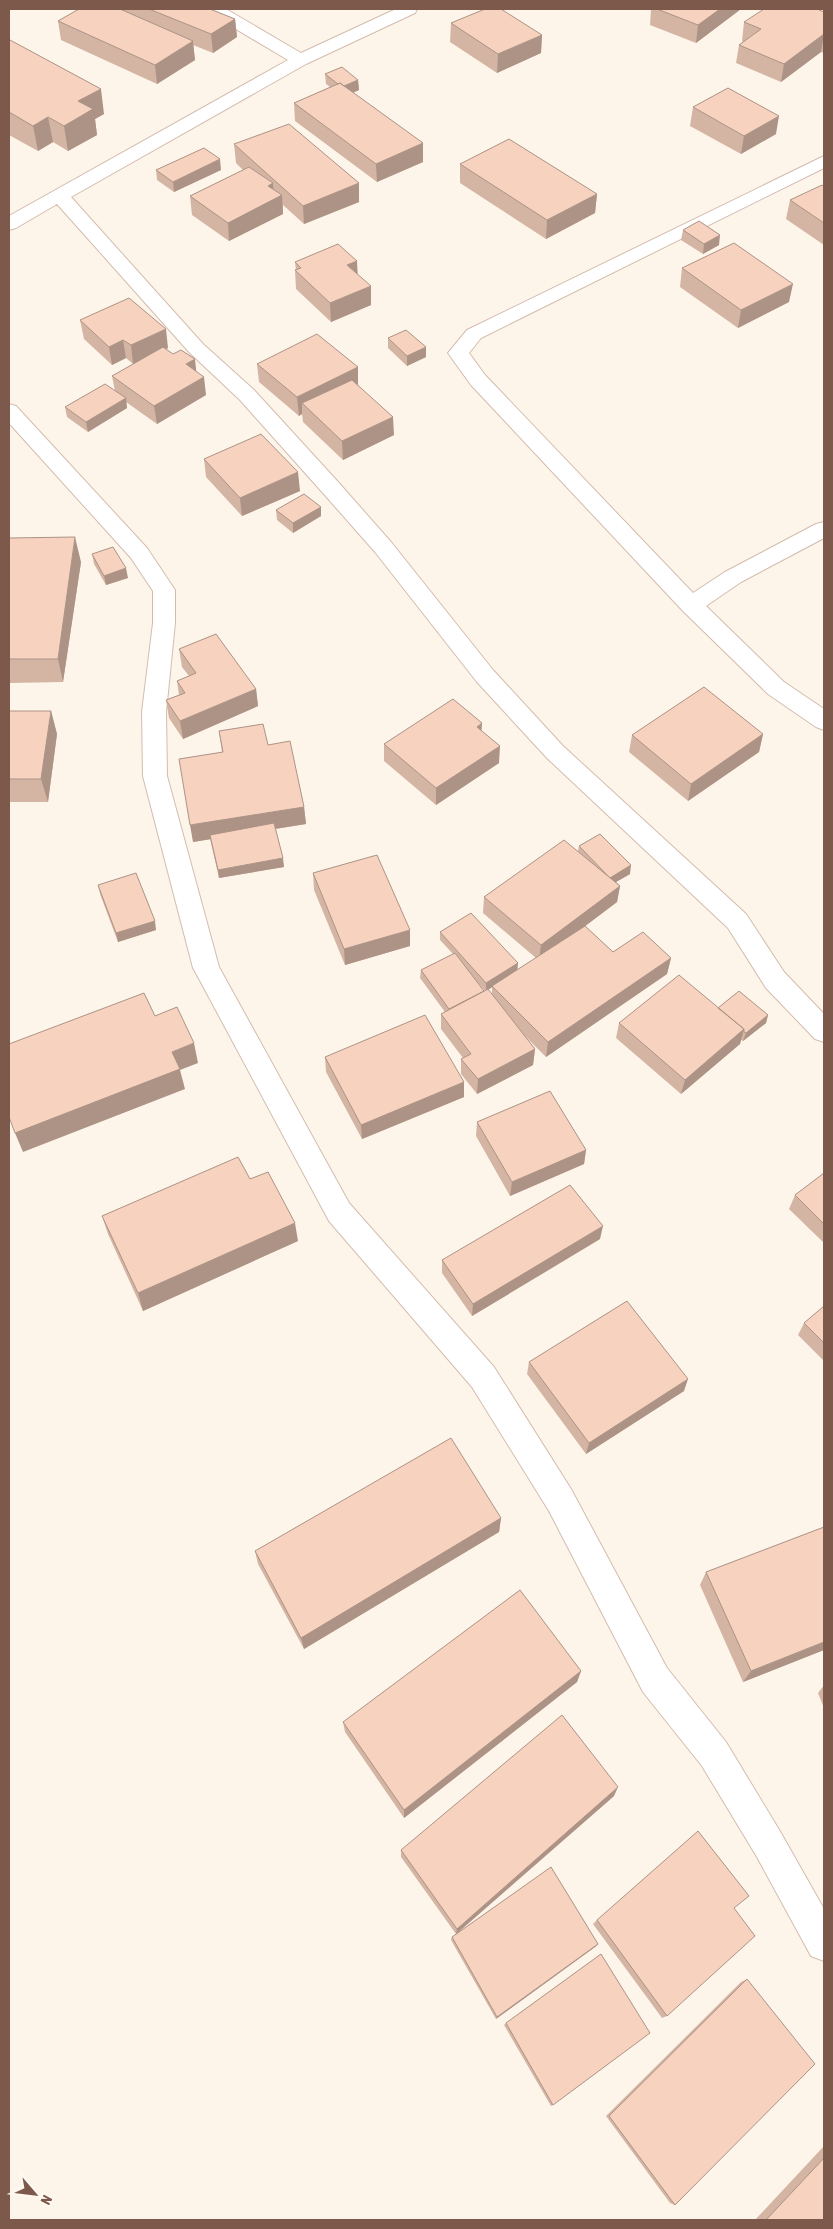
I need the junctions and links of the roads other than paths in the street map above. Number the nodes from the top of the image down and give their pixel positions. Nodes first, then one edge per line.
1 (215, 9) edge
2 (409, 9) edge
3 (300, 60) junction
4 (824, 161) edge
5 (59, 195) junction
6 (9, 224) edge
7 (9, 410) edge
8 (824, 529) edge
9 (690, 605) junction
10 (824, 721) edge
11 (824, 1031) edge
12 (824, 1943) edge

1 - 3 street
2 - 3 street
3 - 5 street
4 - 9 street
5 - 6 street
5 - 11 street
7 - 12 street
8 - 9 street
9 - 10 street

